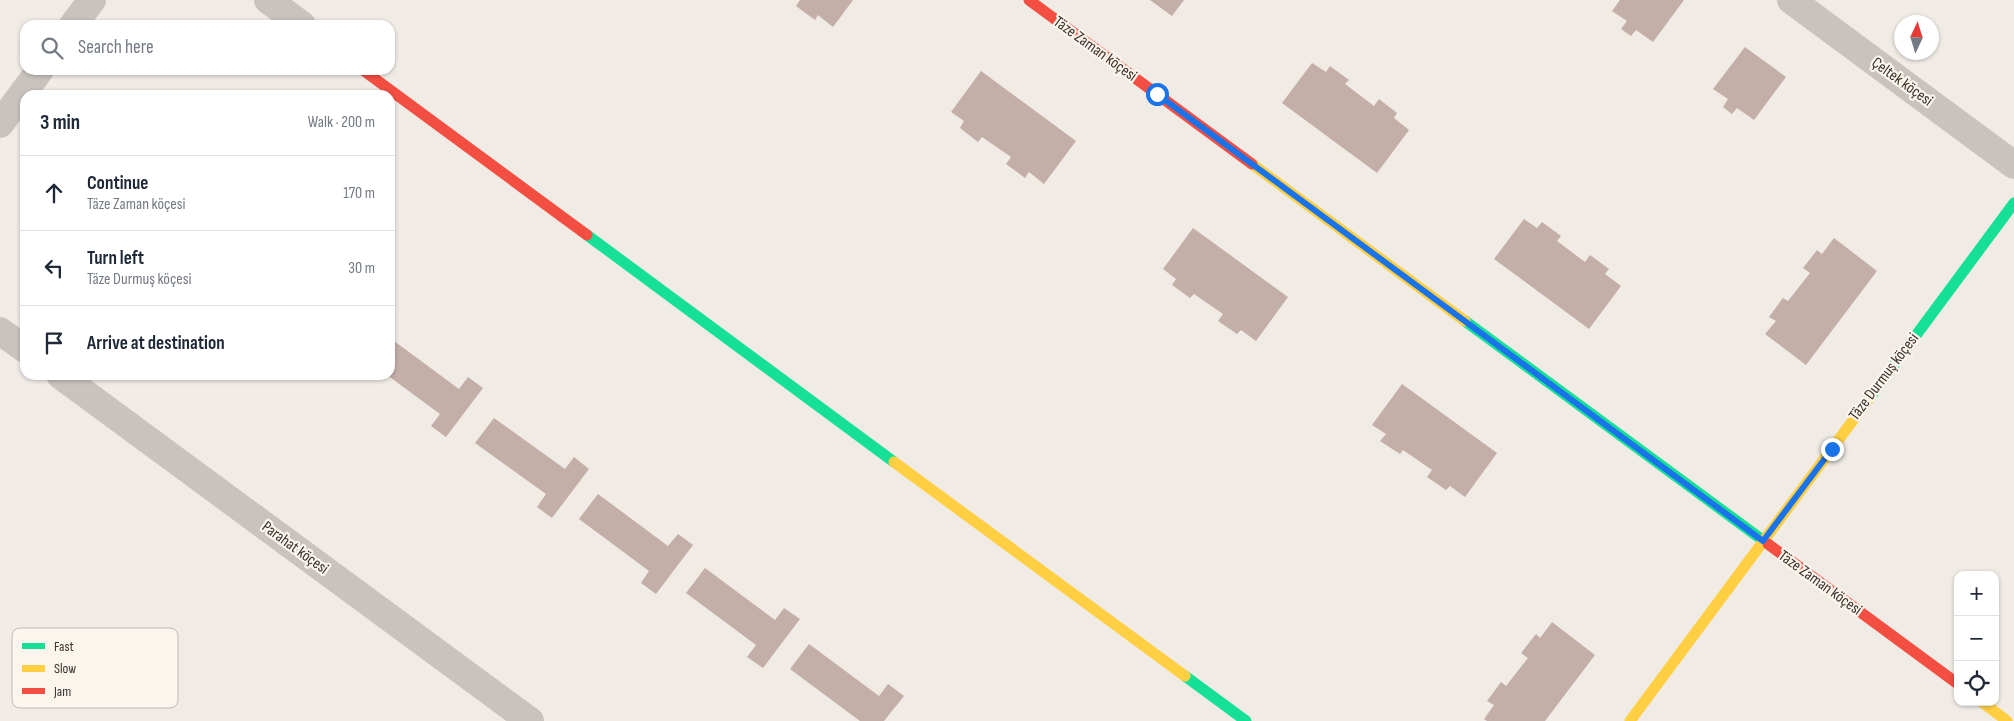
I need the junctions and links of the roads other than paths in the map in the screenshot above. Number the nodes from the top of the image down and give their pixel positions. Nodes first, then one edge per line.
1 (92, 0) edge
2 (268, 0) edge
3 (1029, 0) edge
4 (1791, 0) edge
5 (77, 20) edge
6 (295, 20) edge
7 (36, 75) edge
8 (370, 75) edge
9 (25, 90) edge
10 (390, 90) edge
11 (395, 94) edge
12 (20, 97) edge
13 (0, 124) edge
14 (2014, 165) edge
15 (2014, 202) edge
16 (0, 331) edge
17 (20, 345) edge
18 (67, 380) edge
19 (1763, 541) junction
20 (1954, 681) edge
21 (1987, 706) edge
22 (530, 721) edge
23 (1246, 721) edge
24 (1630, 721) edge
25 (2007, 721) edge

1 - 5 street
2 - 6 street
3 - 19 street, Täze Zaman köçesi
4 - 14 street, Çeltek köçesi
7 - 9 street
8 - 10 street
11 - 23 street
12 - 13 street
15 - 19 street, Täze Durmuş köçesi
16 - 17 street
18 - 22 street, Parahat köçesi
19 - 20 street, Täze Zaman köçesi
19 - 24 street, Täze Durmuş köçesi
21 - 25 street

